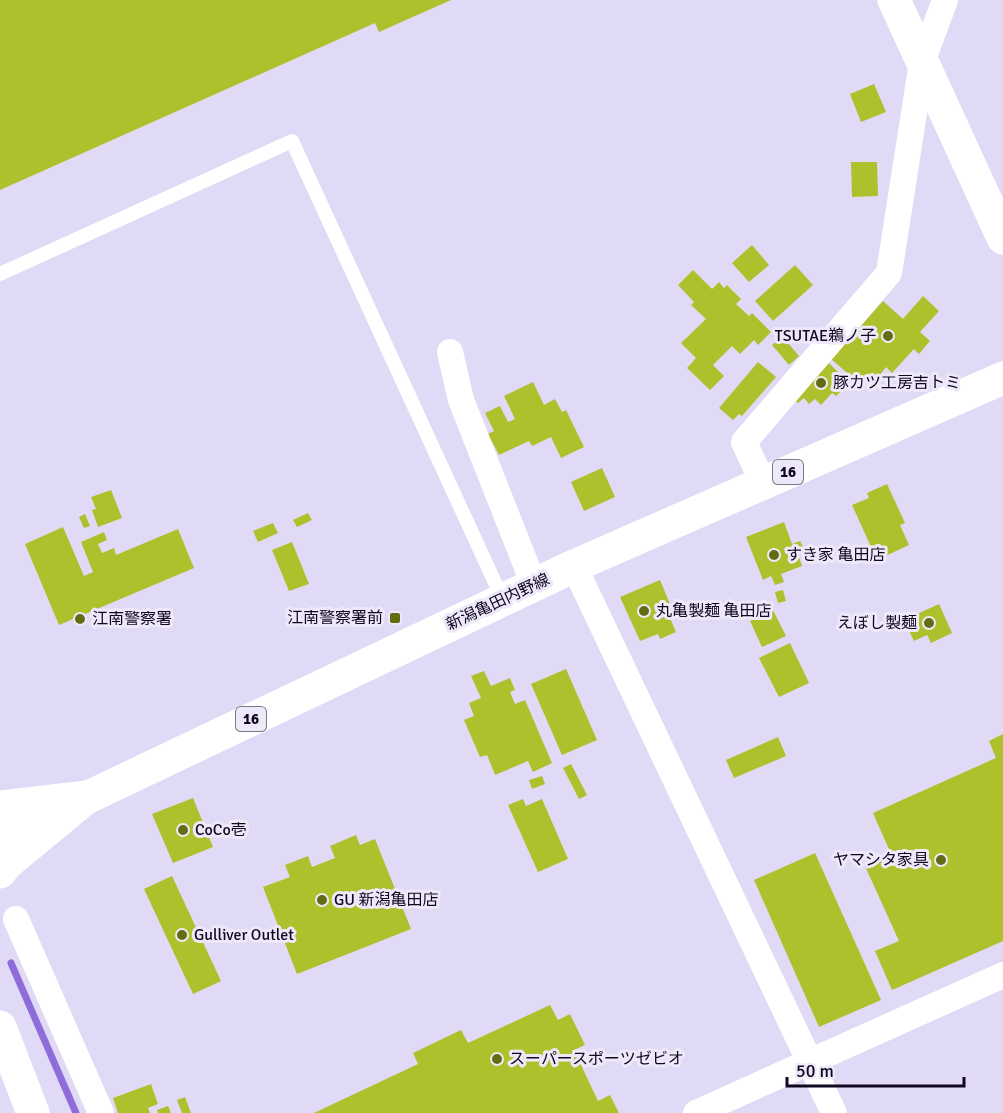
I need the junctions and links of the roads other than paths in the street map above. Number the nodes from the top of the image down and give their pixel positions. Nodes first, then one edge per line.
1 (894, 0) edge
2 (945, 0) edge
3 (922, 62) junction
4 (1003, 237) edge
5 (0, 274) edge
6 (450, 352) dead end
7 (1003, 378) edge
8 (763, 483) junction
9 (573, 566) junction
10 (534, 585) junction
11 (503, 600) junction
12 (87, 797) junction
13 (0, 807) edge
14 (0, 839) edge
15 (0, 872) edge
16 (16, 919) dead end
17 (1003, 975) edge
18 (0, 1027) edge
19 (810, 1061) junction
20 (33, 1113) edge
21 (101, 1113) edge
22 (696, 1113) edge
23 (834, 1113) edge

1 - 3 main road
2 - 3 street
3 - 4 main road
3 - 8 street
5 - 11 lane
6 - 10 street
7 - 8 main road, 新潟亀田内野線 / 16
8 - 9 main road, 新潟亀田内野線 / 16
9 - 10 main road, 新潟亀田内野線 / 16
9 - 19 street
10 - 11 main road, 新潟亀田内野線 / 16
11 - 12 main road, 新潟亀田内野線 / 16
12 - 13 main road
12 - 14 main road, 新潟亀田内野線 / 16
12 - 15 main road
16 - 21 street
17 - 19 street
18 - 20 main road
19 - 22 street
19 - 23 street

